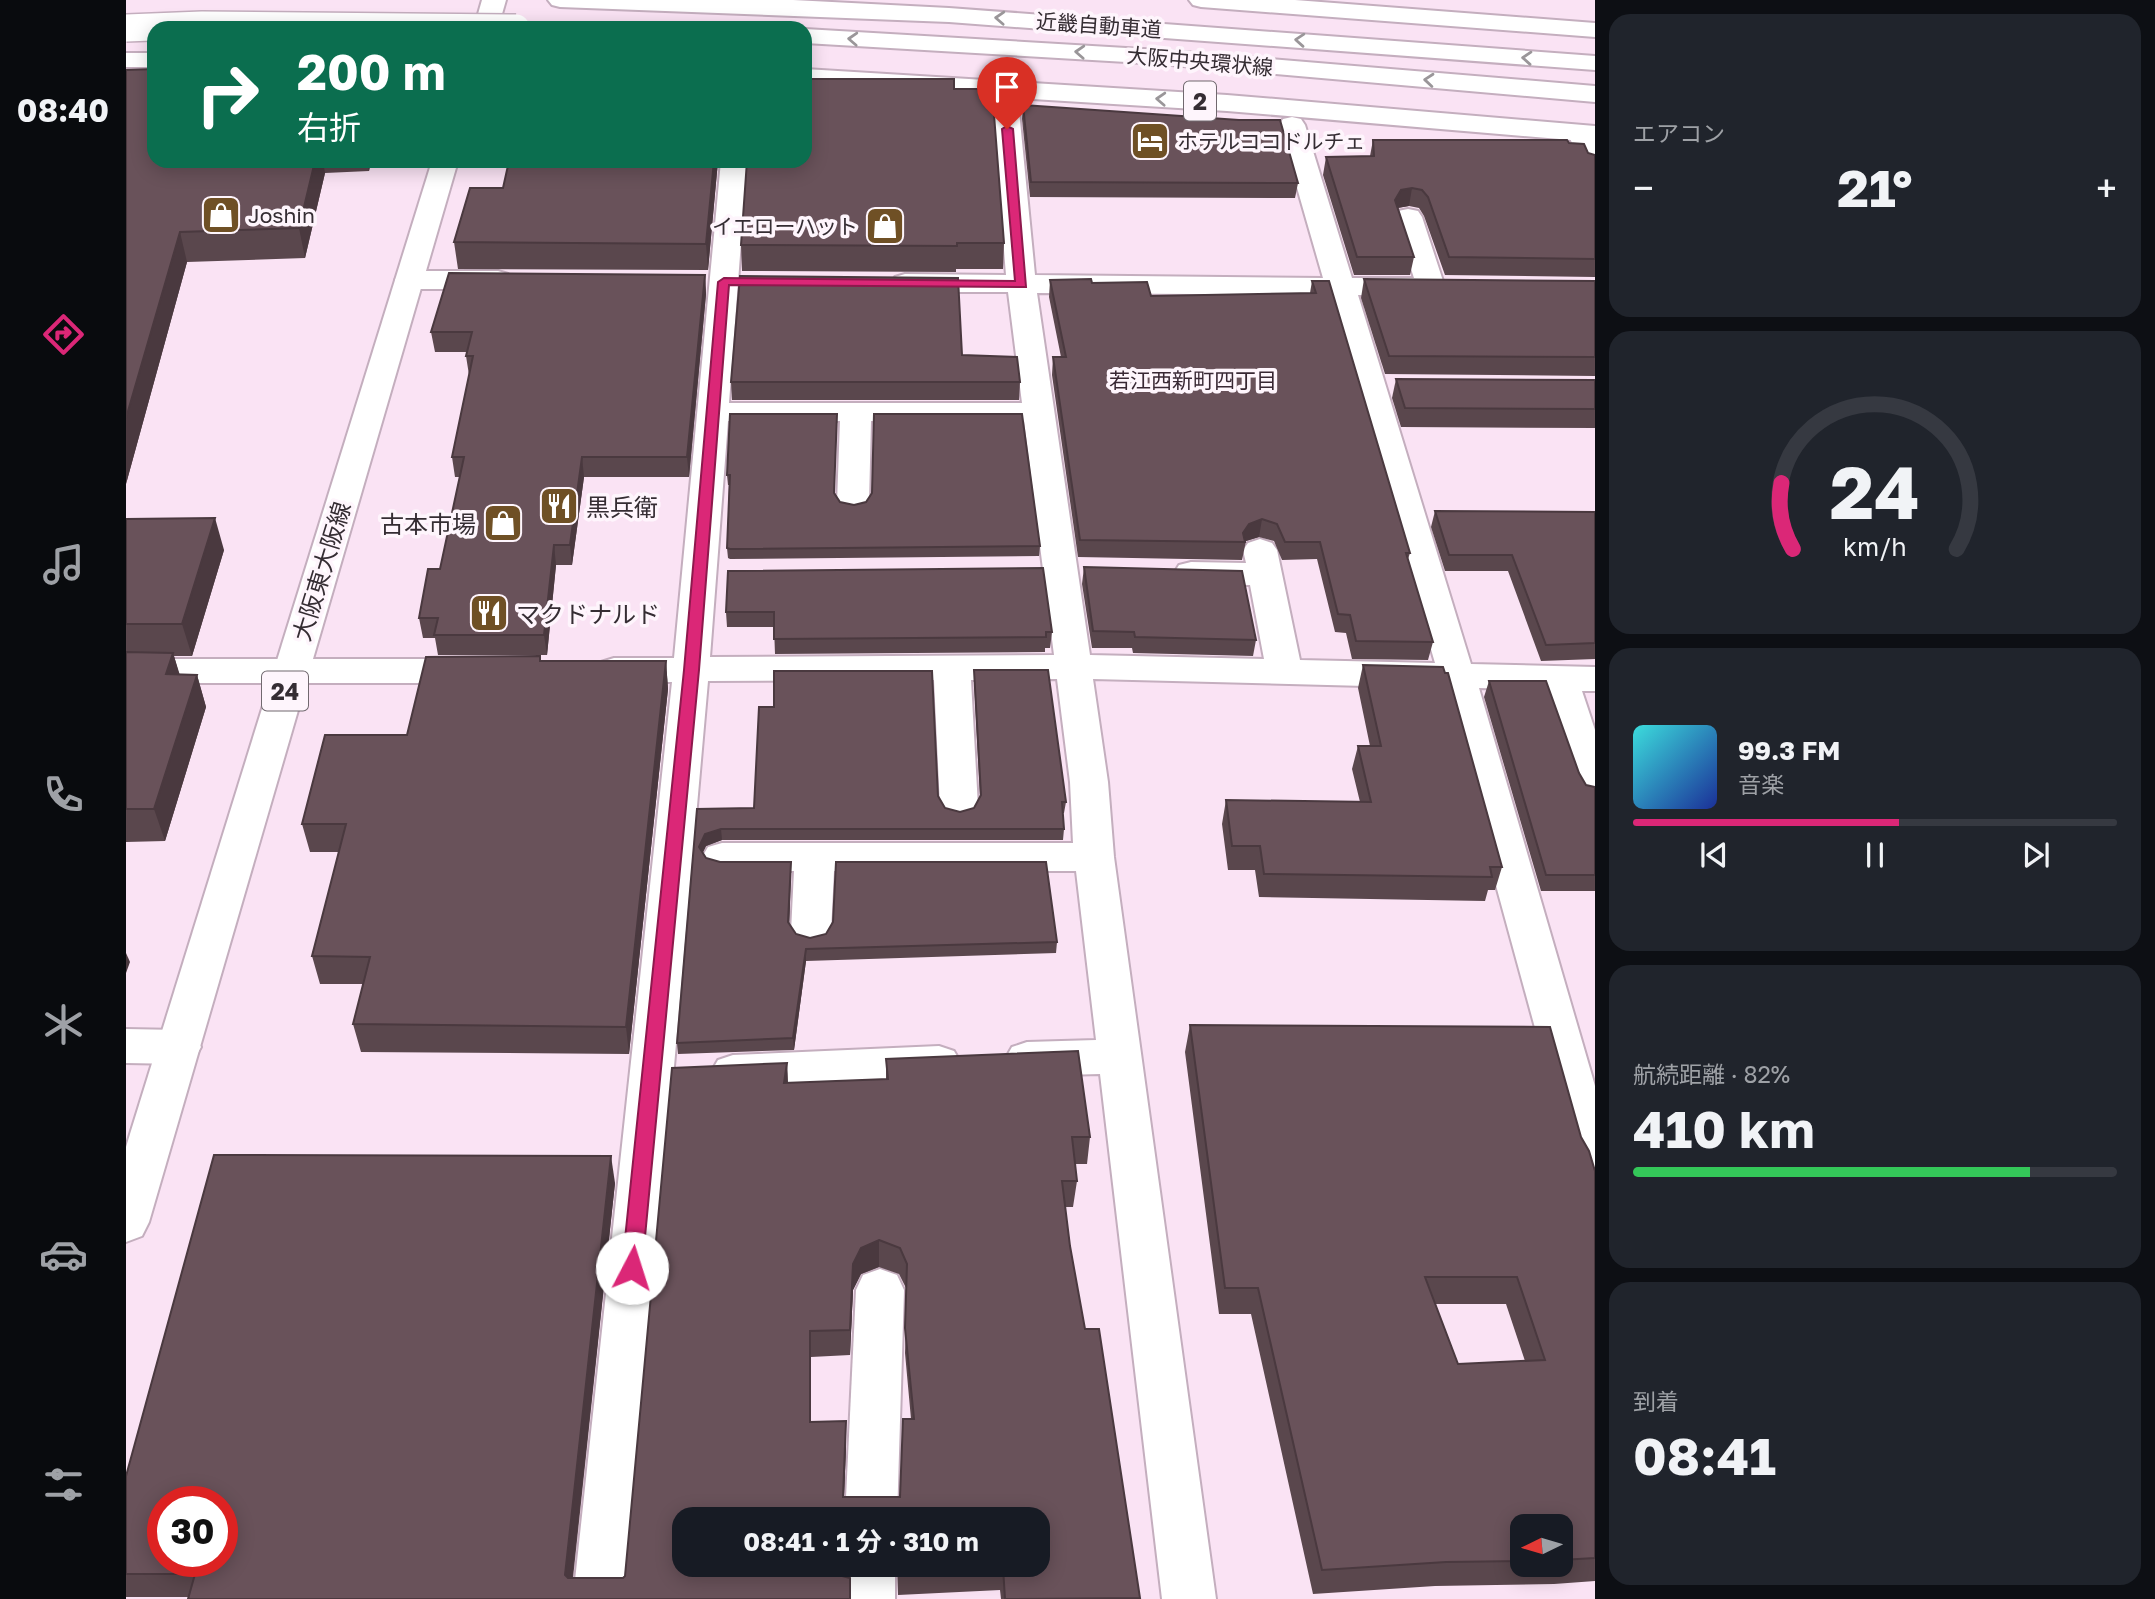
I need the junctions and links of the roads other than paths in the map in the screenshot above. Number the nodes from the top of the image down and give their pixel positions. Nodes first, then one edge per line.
1 (494, 0) edge
2 (560, 0) edge
3 (1201, 0) edge
4 (488, 21) edge
5 (147, 27) edge
6 (126, 28) edge
7 (1595, 30) edge
8 (812, 36) edge
9 (126, 60) edge
10 (147, 60) edge
11 (1595, 63) edge
12 (812, 77) edge
13 (1004, 90) junction
14 (1595, 94) edge
15 (1292, 125) dead end
16 (1590, 127) edge
17 (1595, 164) edge
18 (443, 168) edge
19 (733, 168) edge
20 (1408, 216) edge
21 (410, 280) junction
22 (520, 281) edge
23 (873, 283) edge
24 (1021, 284) junction
25 (1339, 286) junction
26 (712, 412) junction
27 (856, 412) junction
28 (1038, 412) junction
29 (853, 503) edge
30 (1155, 572) edge
31 (1072, 667) junction
32 (952, 668) junction
33 (580, 670) edge
34 (691, 670) junction
35 (126, 671) edge
36 (510, 671) edge
37 (290, 672) junction
38 (1284, 672) junction
39 (1457, 676) junction
40 (1578, 679) edge
41 (1595, 788) edge
42 (959, 807) dead end
43 (722, 857) dead end
44 (815, 857) junction
45 (1094, 857) junction
46 (811, 932) dead end
47 (126, 1046) edge
48 (178, 1047) junction
49 (1119, 1056) junction
50 (651, 1075) junction
51 (1595, 1163) edge
52 (126, 1222) edge
53 (880, 1290) dead end
54 (871, 1507) edge
55 (869, 1577) edge
56 (600, 1599) edge
57 (868, 1599) edge
58 (1189, 1599) edge

1 - 4 main road
11 -> 2 main road, 近畿自動車道
3 - 7 main road
5 - 6 main road, bridge
14 -> 8 main road, 大阪中央環状線 / 2
9 - 10 main road
12 - 13 main road, 2
16 -> 13 main road, 2
13 - 24 main road
15 - 25 main road
16 - 17 main road
18 - 21 main road, 大阪東大阪線 / 24
19 - 26 main road
20 - 25 main road
21 - 22 main road
21 - 37 main road, 大阪東大阪線 / 24
23 - 24 main road
24 - 25 main road
24 - 28 main road
25 - 39 main road
26 - 27 main road
26 - 34 main road
27 - 28 main road
27 - 29 main road
28 - 31 main road
30 - 38 main road
31 - 32 main road
31 - 38 main road
31 - 45 main road
32 - 34 main road
32 - 42 main road
33 - 34 main road
34 - 50 main road
35 - 37 main road
36 - 37 main road
37 - 48 main road, 大阪東大阪線 / 24
38 - 39 main road
39 - 40 main road
39 - 51 main road
40 - 41 main road
43 - 44 main road
44 - 45 main road
44 - 46 main road
45 - 49 main road
47 - 48 main road
48 - 52 main road, 大阪東大阪線 / 24
49 - 50 main road
49 - 58 main road
50 - 56 main road
53 - 54 main road
55 - 57 main road

